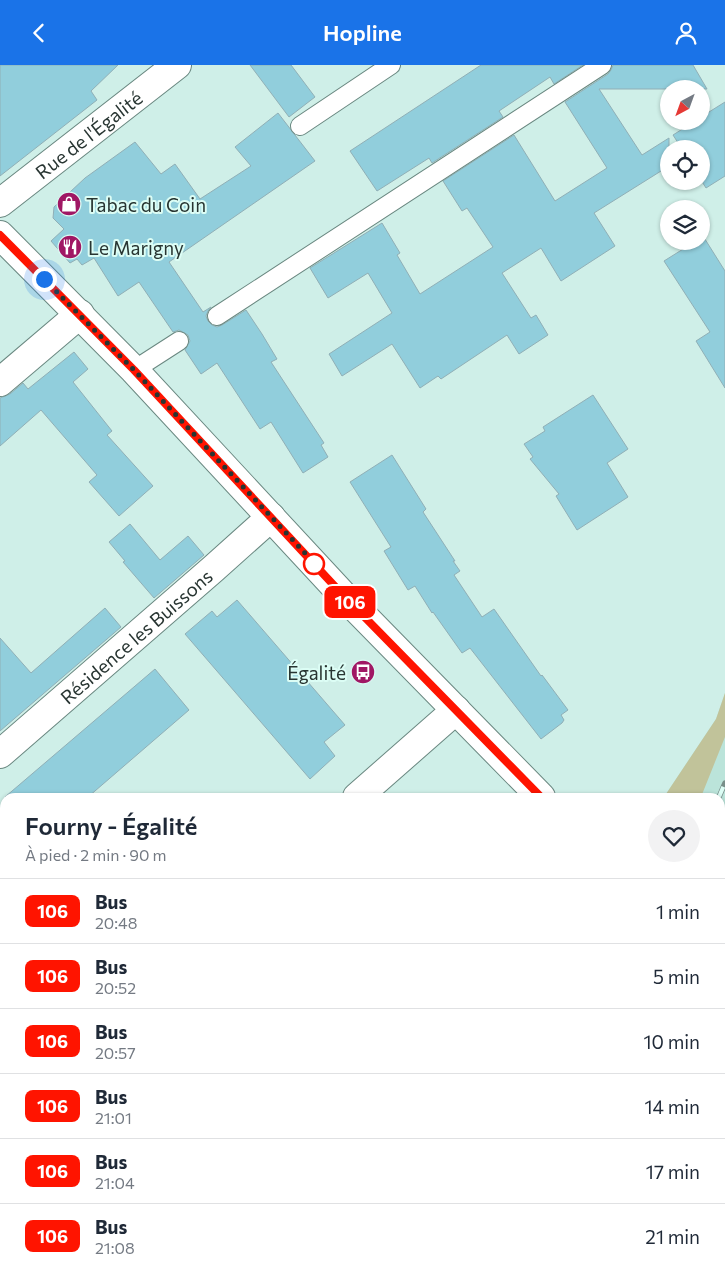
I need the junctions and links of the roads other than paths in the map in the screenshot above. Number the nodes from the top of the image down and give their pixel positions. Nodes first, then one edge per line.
1 (177, 65) edge
2 (391, 65) edge
3 (602, 65) edge
4 (300, 126) dead end
5 (0, 203) edge
6 (0, 235) edge
7 (80, 314) junction
8 (217, 316) dead end
9 (179, 341) dead end
10 (134, 370) junction
11 (0, 382) edge
12 (271, 517) junction
13 (456, 710) junction
14 (0, 754) edge
15 (361, 793) edge
16 (537, 793) edge

1 - 5 street, Rue de l'Égalité
2 - 4 lane
3 - 8 lane
6 - 7 street
7 - 10 street
7 - 11 street
9 - 10 lane
10 - 12 street
12 - 13 street
12 - 14 street, Résidence les Buissons
13 - 15 street
13 - 16 street

